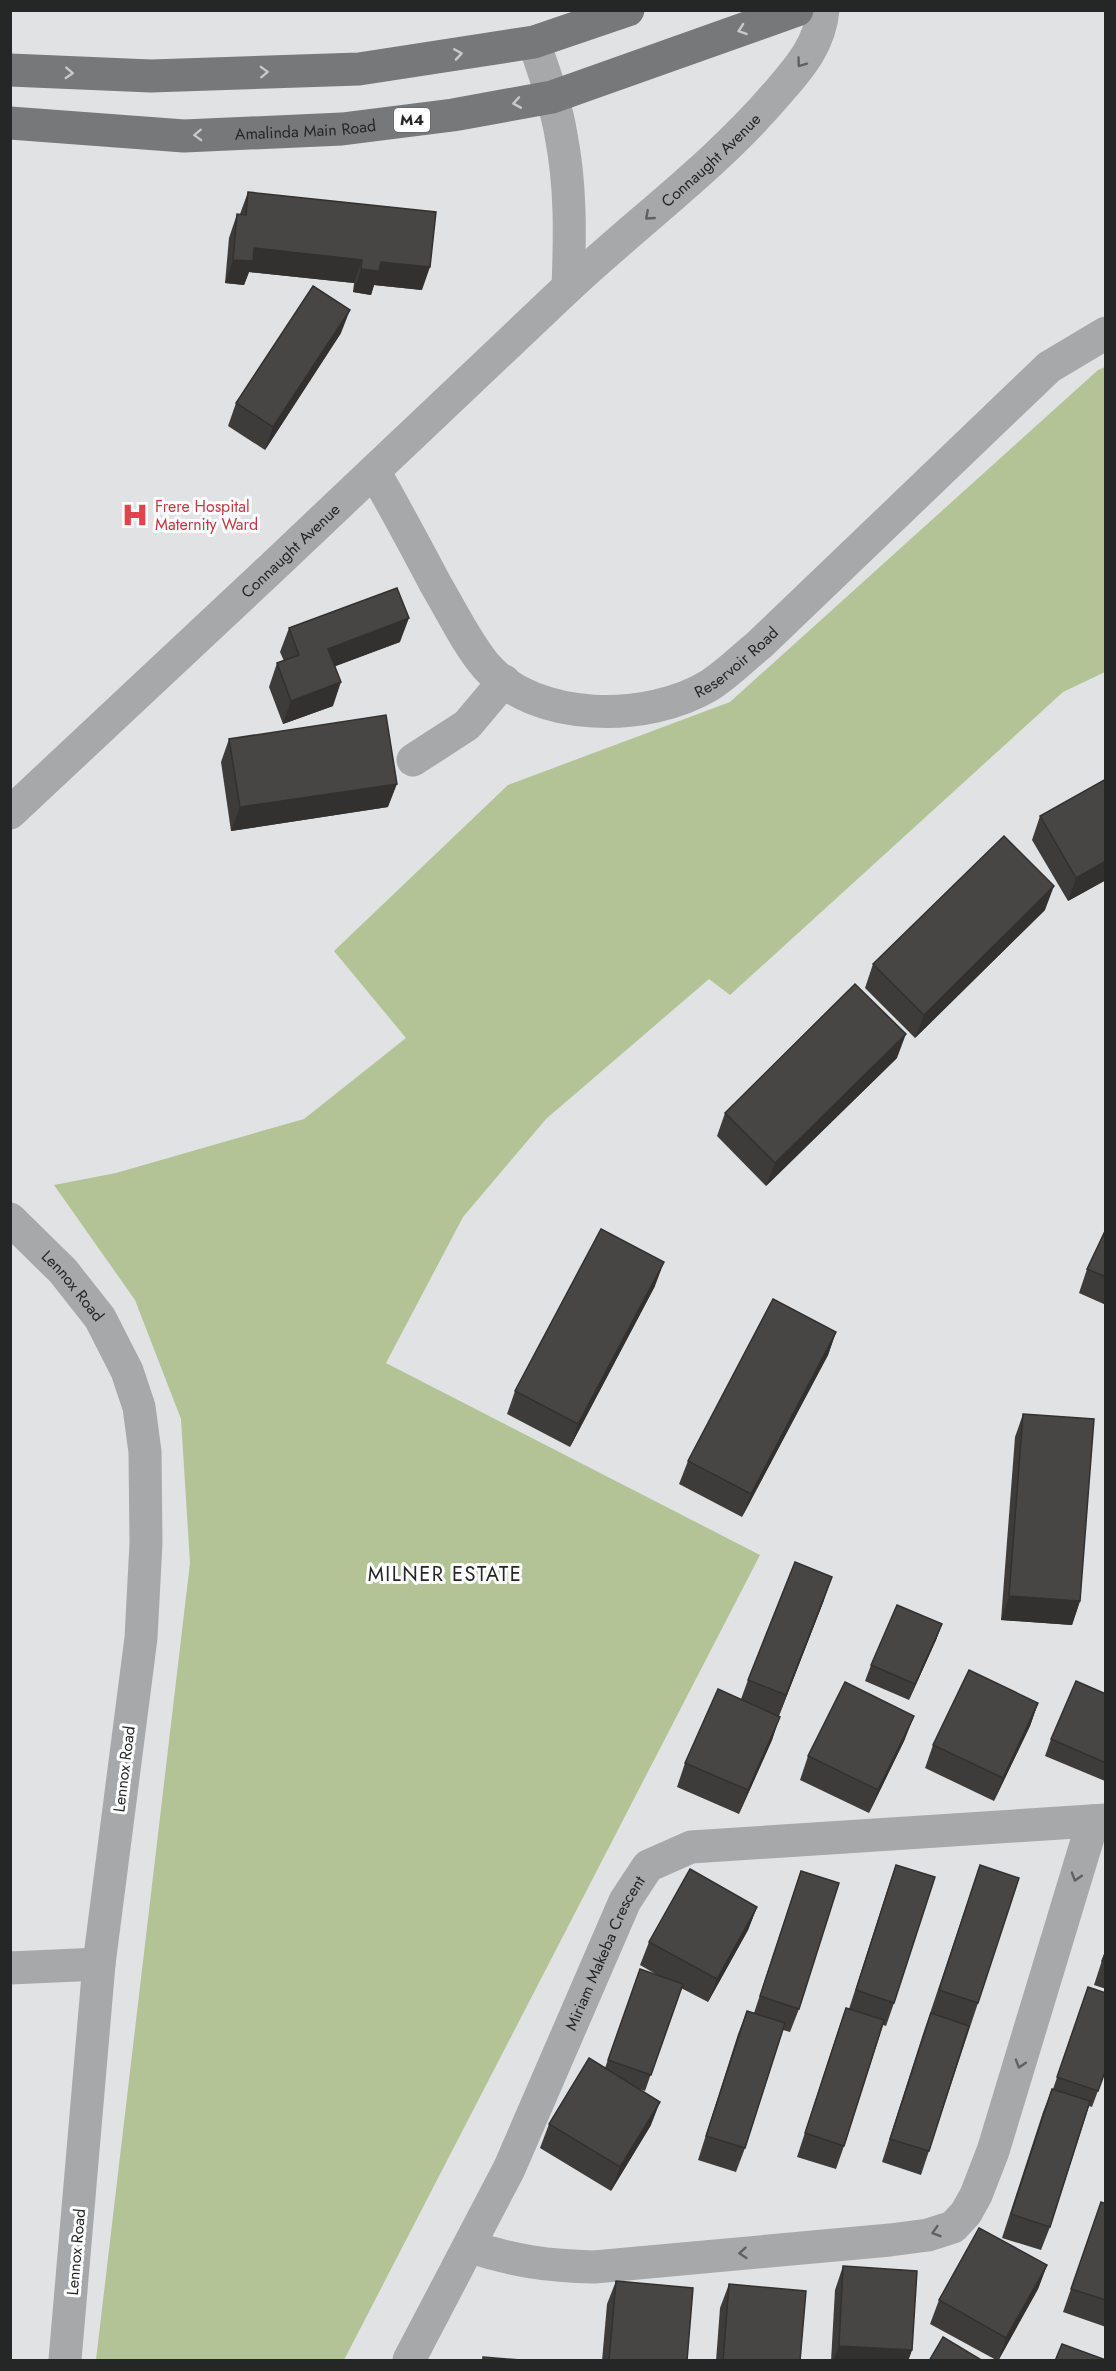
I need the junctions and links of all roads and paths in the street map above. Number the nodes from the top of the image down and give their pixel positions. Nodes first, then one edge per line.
1 (628, 10) edge
2 (797, 10) edge
3 (823, 10) edge
4 (534, 42) junction
5 (10, 70) edge
6 (552, 97) junction
7 (10, 123) edge
8 (568, 287) junction
9 (1106, 333) edge
10 (375, 473) junction
11 (504, 681) junction
12 (413, 760) dead end
13 (10, 813) edge
14 (10, 1219) edge
15 (1099, 1821) edge
16 (99, 1964) junction
17 (10, 1968) edge
18 (471, 2247) junction
19 (65, 2361) edge
20 (409, 2361) edge

1 - 4 main road
2 -> 6 main road, Amalinda Main Road / M4
3 -> 8 street, Connaught Avenue
5 -> 4 main road
4 - 6 street
6 -> 7 main road, Amalinda Main Road / M4
6 - 8 street
8 - 10 street, Connaught Avenue
9 - 11 street, Reservoir Road
10 - 11 street, Reservoir Road
10 - 13 street, Connaught Avenue
11 - 12 street
14 - 16 street, Lennox Road
15 - 18 street, Miriam Makeba Crescent
15 -> 18 street
16 - 17 street
16 - 19 street, Lennox Road
18 - 20 street, Miriam Makeba Crescent

